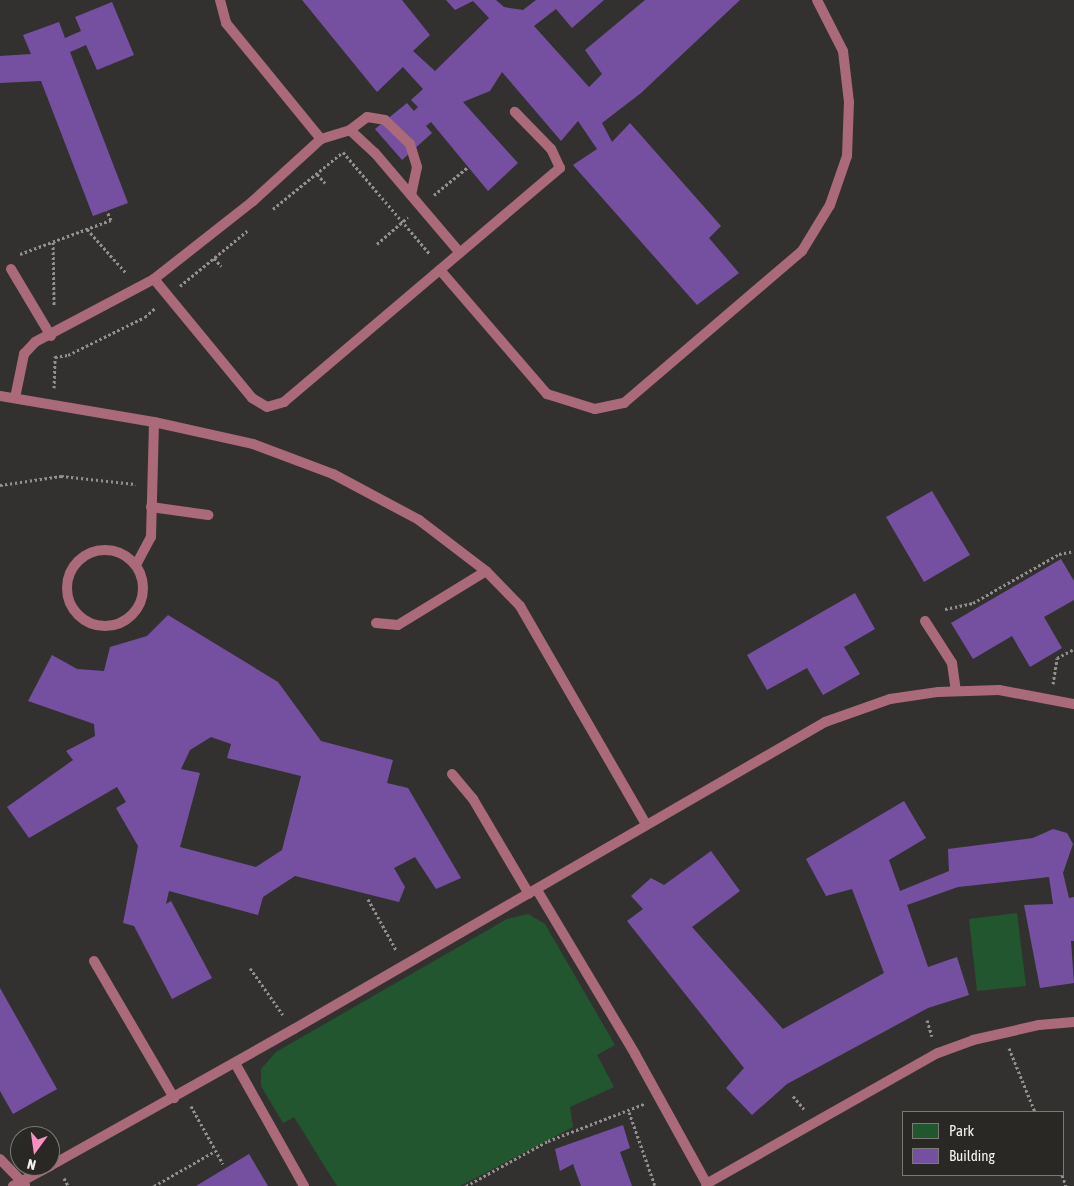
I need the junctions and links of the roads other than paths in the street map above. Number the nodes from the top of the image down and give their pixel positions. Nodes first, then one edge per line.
1 (220, 0) edge
2 (817, 0) edge
3 (515, 112) dead end
4 (350, 130) junction
5 (321, 139) junction
6 (411, 195) junction
7 (460, 253) junction
8 (11, 269) dead end
9 (440, 270) junction
10 (154, 279) junction
11 (51, 336) junction
12 (0, 396) edge
13 (15, 398) junction
14 (154, 422) junction
15 (151, 507) junction
16 (208, 515) dead end
17 (136, 565) junction
18 (486, 571) junction
19 (925, 621) dead end
20 (376, 623) dead end
21 (956, 691) junction
22 (1074, 704) edge
23 (452, 774) dead end
24 (646, 824) junction
25 (533, 892) junction
26 (94, 961) dead end
27 (1074, 1022) edge
28 (235, 1063) junction
29 (174, 1098) junction
30 (0, 1159) edge
31 (60, 1161) edge
32 (34, 1176) edge
33 (21, 1184) edge
34 (707, 1185) edge
35 (304, 1186) edge

1 - 5 lane
2 - 9 lane
3 - 7 lane
4 - 5 lane
4 - 6 lane
4 - 6 lane
5 - 10 lane
6 - 7 lane
7 - 9 lane
8 - 11 lane
9 - 10 lane
10 - 11 lane
11 - 13 lane
12 - 13 lane
13 - 14 lane
14 - 15 lane
14 - 18 lane
15 - 16 lane
15 - 17 lane
17 - 17 lane
18 - 20 lane
18 - 24 lane
19 - 21 lane
21 - 22 lane
21 - 24 lane
23 - 25 lane
24 - 25 lane
25 - 28 lane
25 - 34 lane
26 - 29 lane
27 - 34 lane
28 - 29 lane
28 - 35 lane
29 - 31 lane
30 - 33 lane
32 - 33 lane

